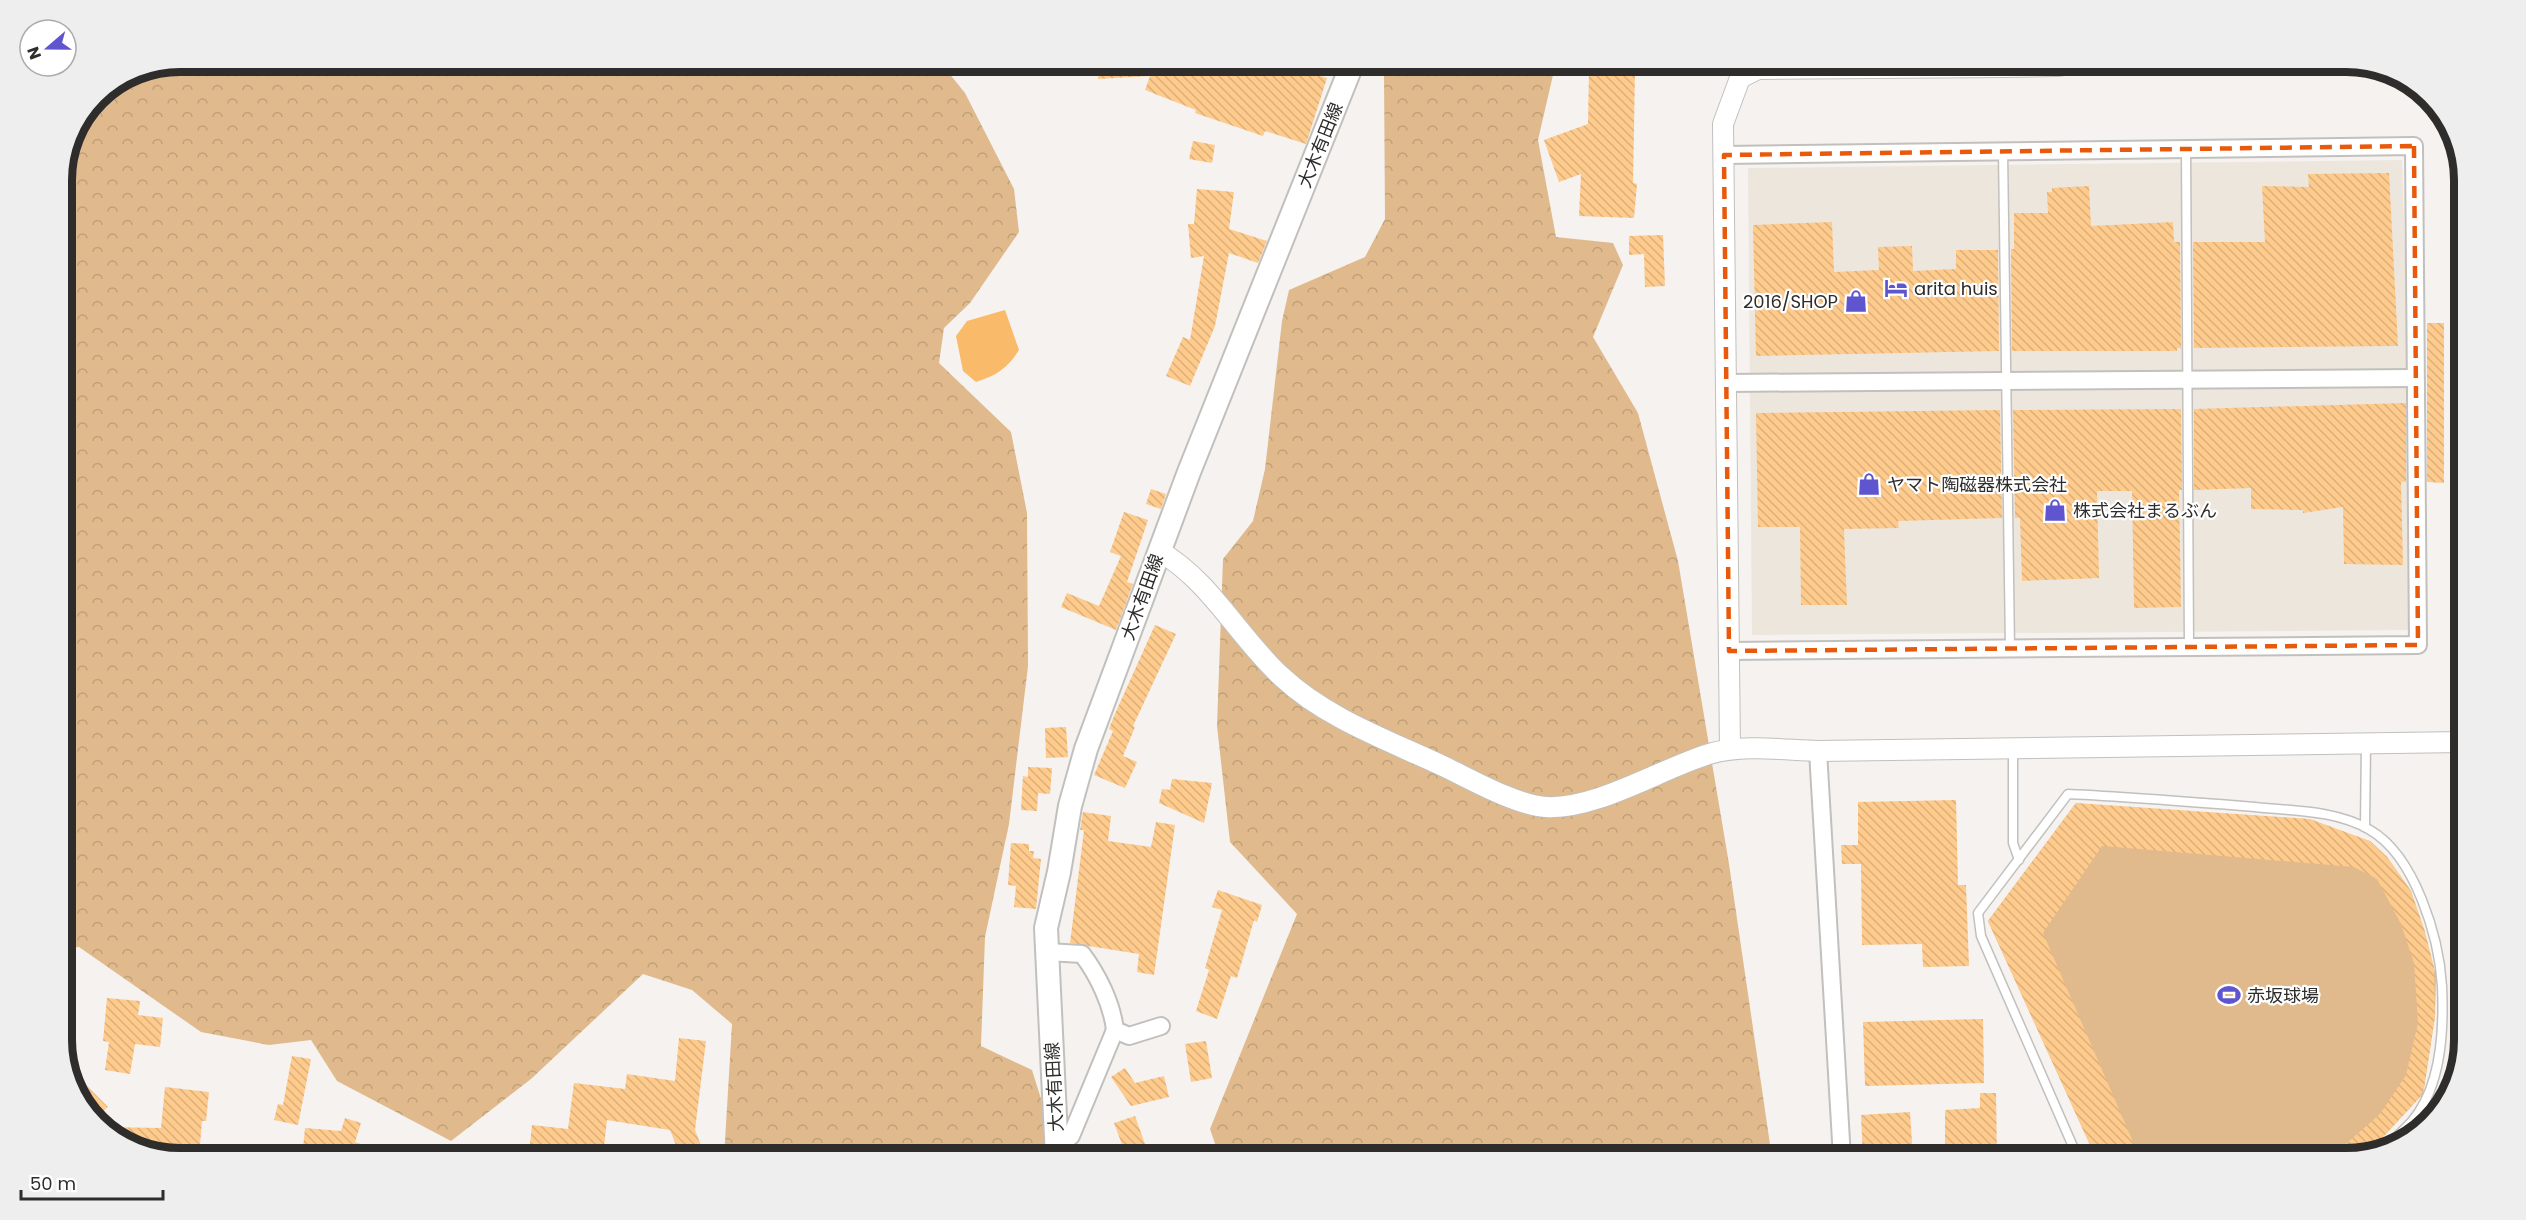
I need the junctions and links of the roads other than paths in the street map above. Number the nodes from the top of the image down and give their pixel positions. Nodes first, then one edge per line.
1 (1349, 72) edge
2 (1752, 72) edge
3 (2186, 149) junction
4 (2003, 151) junction
5 (1724, 155) junction
6 (2415, 378) junction
7 (2188, 380) junction
8 (2007, 381) junction
9 (1727, 383) junction
10 (1159, 551) junction
11 (2188, 647) junction
12 (2010, 649) junction
13 (1729, 651) junction
14 (2454, 742) edge
15 (2366, 743) junction
16 (2013, 748) junction
17 (1730, 749) junction
18 (1818, 751) junction
19 (2365, 827) junction
20 (2019, 860) junction
21 (1047, 952) junction
22 (1161, 1026) dead end
23 (1115, 1030) junction
24 (2397, 1136) edge
25 (1057, 1148) edge
26 (1061, 1148) edge
27 (1841, 1148) edge
28 (2074, 1148) edge

1 - 10 main road, 大木有田線
2 - 5 street
3 - 4 street
3 - 6 street
3 - 7 lane
4 - 5 street
4 - 8 lane
5 - 9 street
6 - 7 street
6 - 11 street
7 - 8 street
7 - 11 lane
8 - 9 street
8 - 12 lane
9 - 13 street
10 - 17 street
10 - 21 main road, 大木有田線
11 - 12 street
12 - 13 street
13 - 17 street
14 - 15 street
15 - 16 street
15 - 19 lane
16 - 18 street
16 - 20 lane
17 - 18 street
18 - 27 street
19 - 20 lane
19 - 24 lane
20 - 28 lane
21 - 23 street
21 - 25 main road, 大木有田線
22 - 23 street
23 - 26 street

